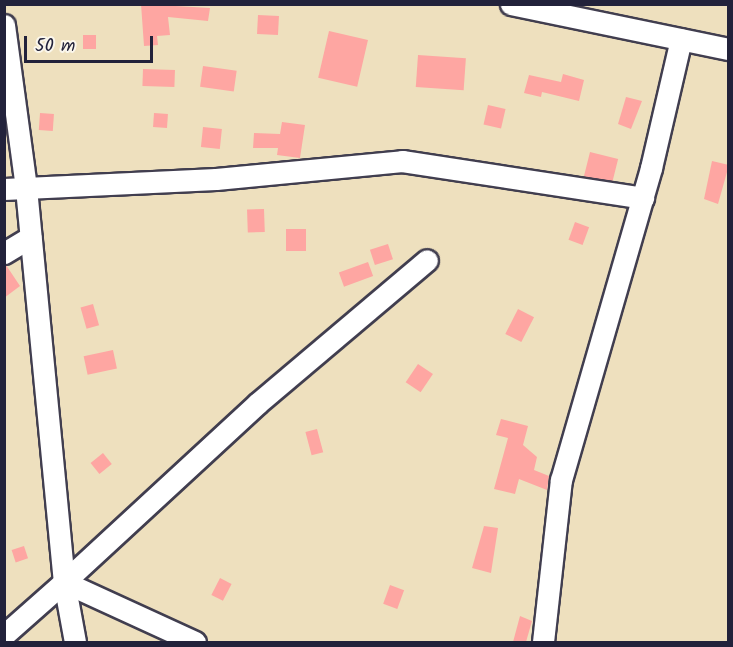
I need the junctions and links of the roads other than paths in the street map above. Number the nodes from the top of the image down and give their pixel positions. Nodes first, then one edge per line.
1 (511, 4) edge
2 (4, 25) edge
3 (681, 39) junction
4 (729, 49) edge
5 (26, 188) junction
6 (4, 189) edge
7 (643, 198) junction
8 (31, 237) junction
9 (4, 253) edge
10 (427, 260) dead end
11 (64, 582) junction
12 (4, 635) edge
13 (75, 642) edge
14 (195, 642) edge
15 (543, 642) edge

1 - 3 street
2 - 5 street
3 - 4 street
3 - 7 street
5 - 6 street
5 - 7 street
5 - 8 street
7 - 15 street
8 - 9 street
8 - 11 street
10 - 11 street
11 - 12 street
11 - 13 street
11 - 14 street

